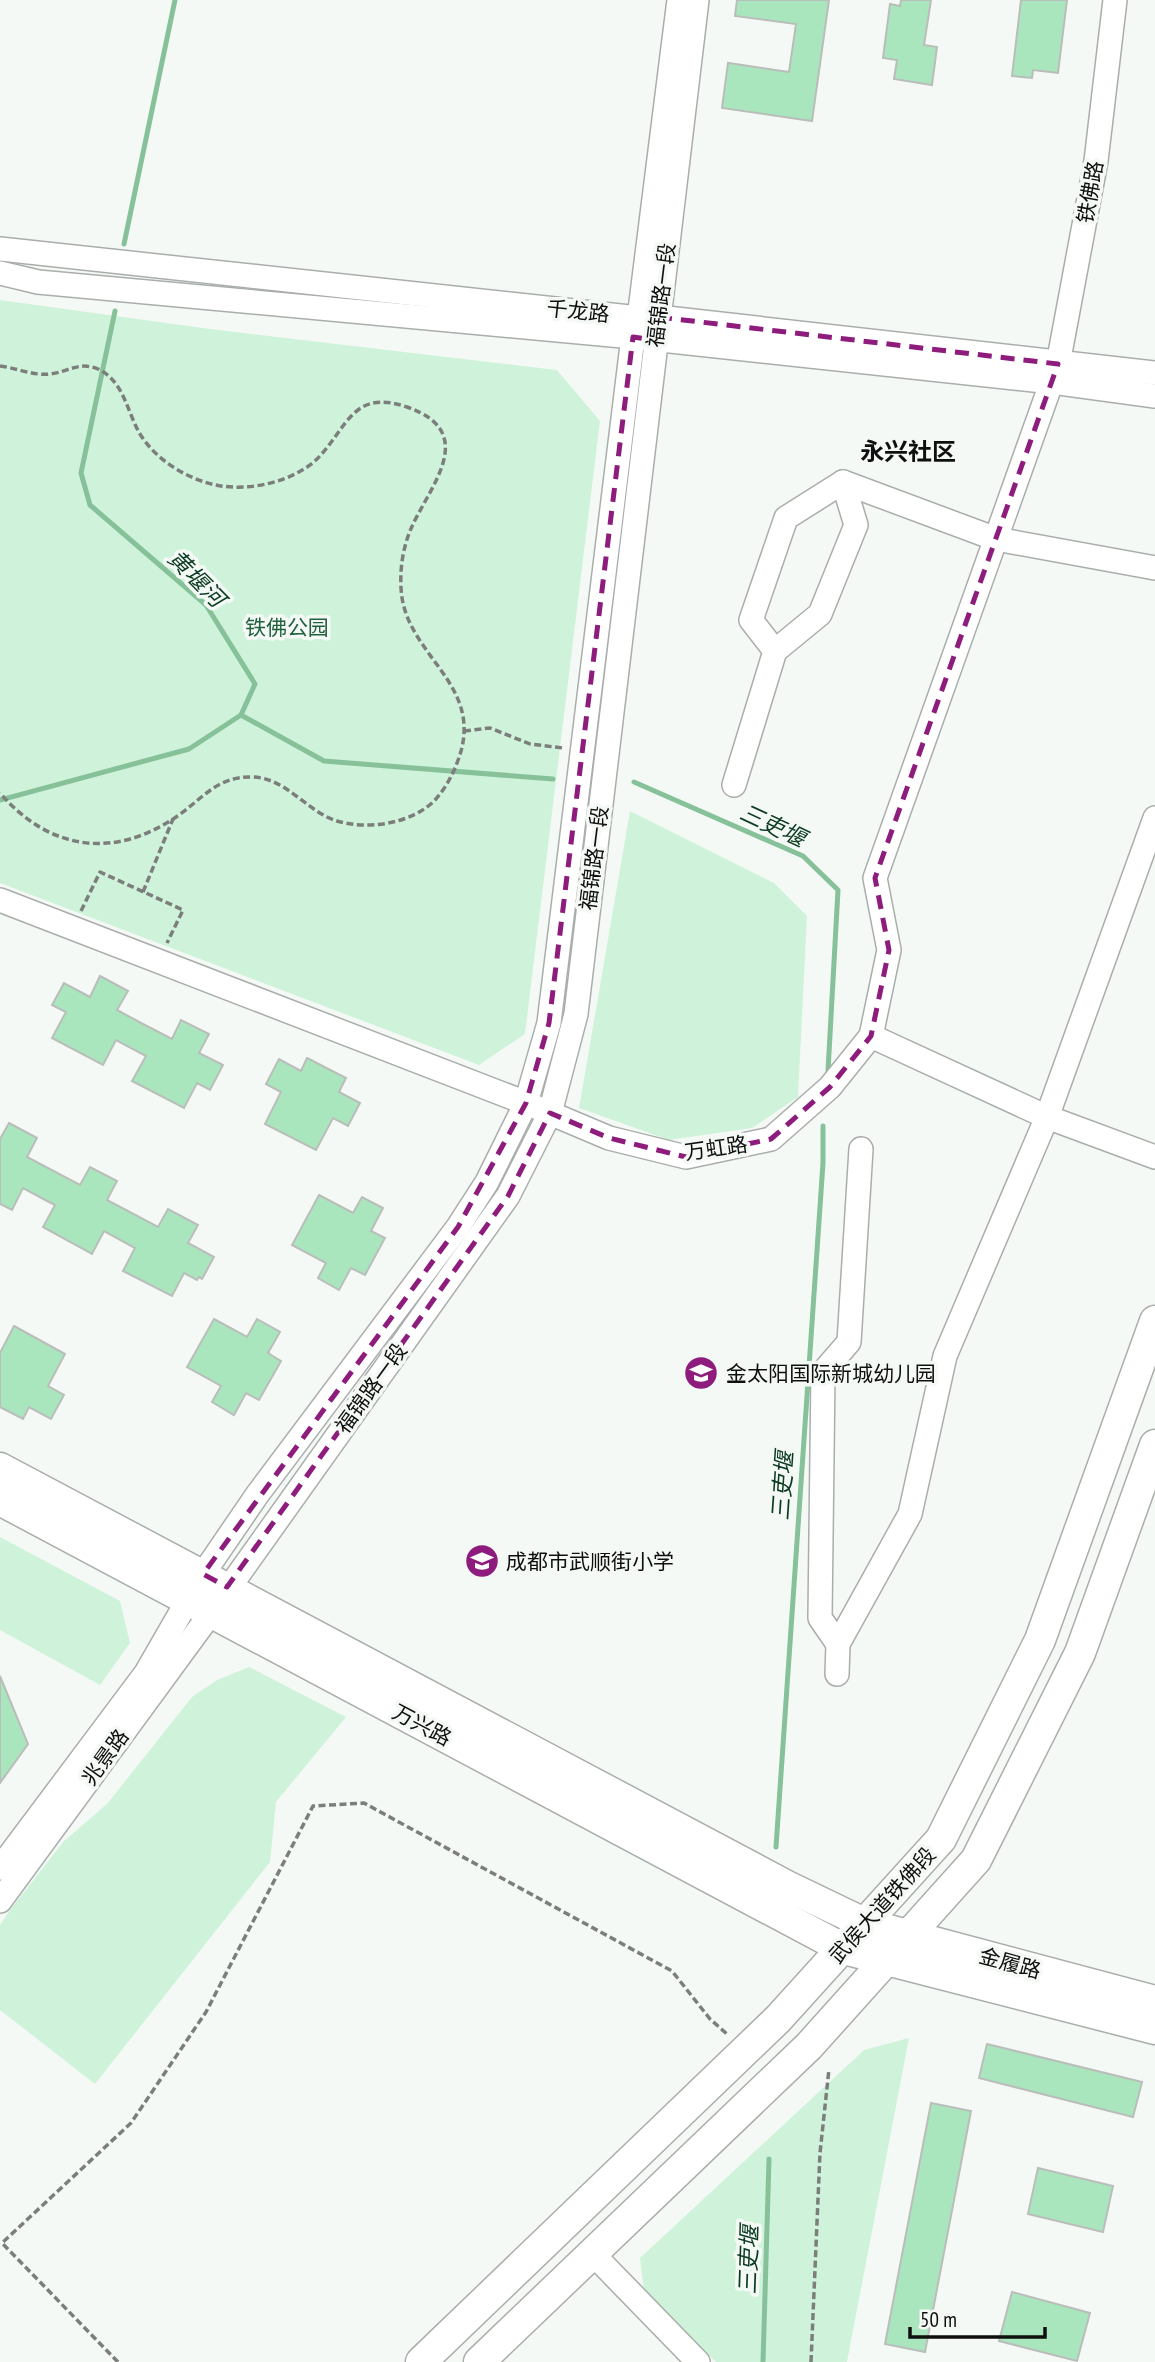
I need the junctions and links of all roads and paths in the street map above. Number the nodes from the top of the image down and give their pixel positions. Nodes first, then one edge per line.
1 (679, 0) edge
2 (697, 0) edge
3 (1115, 0) edge
4 (0, 249) edge
5 (0, 273) edge
6 (646, 328) junction
7 (0, 366) edge
8 (1055, 373) junction
9 (1155, 373) edge
10 (1155, 396) edge
11 (844, 482) junction
12 (996, 538) junction
13 (1155, 568) edge
14 (775, 651) junction
15 (464, 731) junction
16 (582, 751) junction
17 (734, 785) dead end
18 (0, 793) edge
19 (1155, 818) edge
20 (173, 819) junction
21 (143, 892) junction
22 (0, 900) edge
23 (74, 927) junction
24 (159, 960) junction
25 (871, 1036) junction
26 (526, 1103) junction
27 (550, 1113) junction
28 (1047, 1117) junction
29 (861, 1149) dead end
30 (1155, 1157) edge
31 (1155, 1321) edge
32 (1155, 1445) edge
33 (0, 1468) edge
34 (0, 1500) edge
35 (215, 1581) junction
36 (200, 1607) junction
37 (838, 1644) junction
38 (837, 1674) dead end
39 (0, 1868) edge
40 (0, 1901) edge
41 (866, 1924) junction
42 (908, 1936) junction
43 (844, 1949) junction
44 (887, 1958) junction
45 (1155, 2001) edge
46 (1155, 2029) edge
47 (746, 2050) junction
48 (829, 2069) dead end
49 (592, 2253) junction
50 (118, 2362) edge
51 (421, 2362) edge
52 (479, 2362) edge
53 (698, 2362) edge
54 (811, 2362) edge

1 - 6 street, 福锦路一段
2 - 6 street, 福锦路一段
3 - 8 street, 铁佛路
4 - 6 street, 千龙路
5 - 6 street, 千龙路
6 - 8 street, 千龙路
6 - 16 street, 福锦路一段
6 - 27 street, 福锦路一段
7 - 15 path
8 - 9 street, 千龙路
8 - 10 street, 千龙路
8 - 12 street, 铁佛路
11 - 12 street
11 - 14 street
11 - 14 street
12 - 13 street
12 - 25 street, 铁佛路
14 - 17 street
15 - 16 path
15 - 20 path
16 - 26 street, 福锦路一段
18 - 20 path
19 - 28 street
20 - 21 path
21 - 23 path
21 - 24 path
22 - 23 street, 万虹路
23 - 24 street, 万虹路
24 - 26 street, 万虹路
25 - 27 street, 万虹路
25 - 28 street
26 - 27 street, 万虹路
26 - 35 street, 福锦路一段
27 - 35 street, 福锦路一段
28 - 30 street
28 - 37 street
29 - 37 street
31 - 41 main road, 武侯大道铁佛段
32 - 42 main road, 武侯大道铁佛段
33 - 35 main road, 金履路
34 - 36 main road, 万兴路
35 - 36 street, 福锦路一段
35 - 41 main road, 金履路
36 - 39 street, 兆景路
36 - 40 street, 兆景路
36 - 43 main road, 万兴路
37 - 38 street
41 - 42 main road, 金履路
41 - 43 main road, 武侯大道铁佛段
42 - 44 main road, 武侯大道铁佛段
42 - 45 main road, 金履路
43 - 44 main road, 万兴路
43 - 47 main road, 武侯大道铁佛段
44 - 46 main road, 金履路
44 - 49 main road, 武侯大道铁佛段
47 - 50 path
47 - 51 main road, 武侯大道铁佛段
48 - 54 path
49 - 52 main road, 武侯大道铁佛段
49 - 53 street

